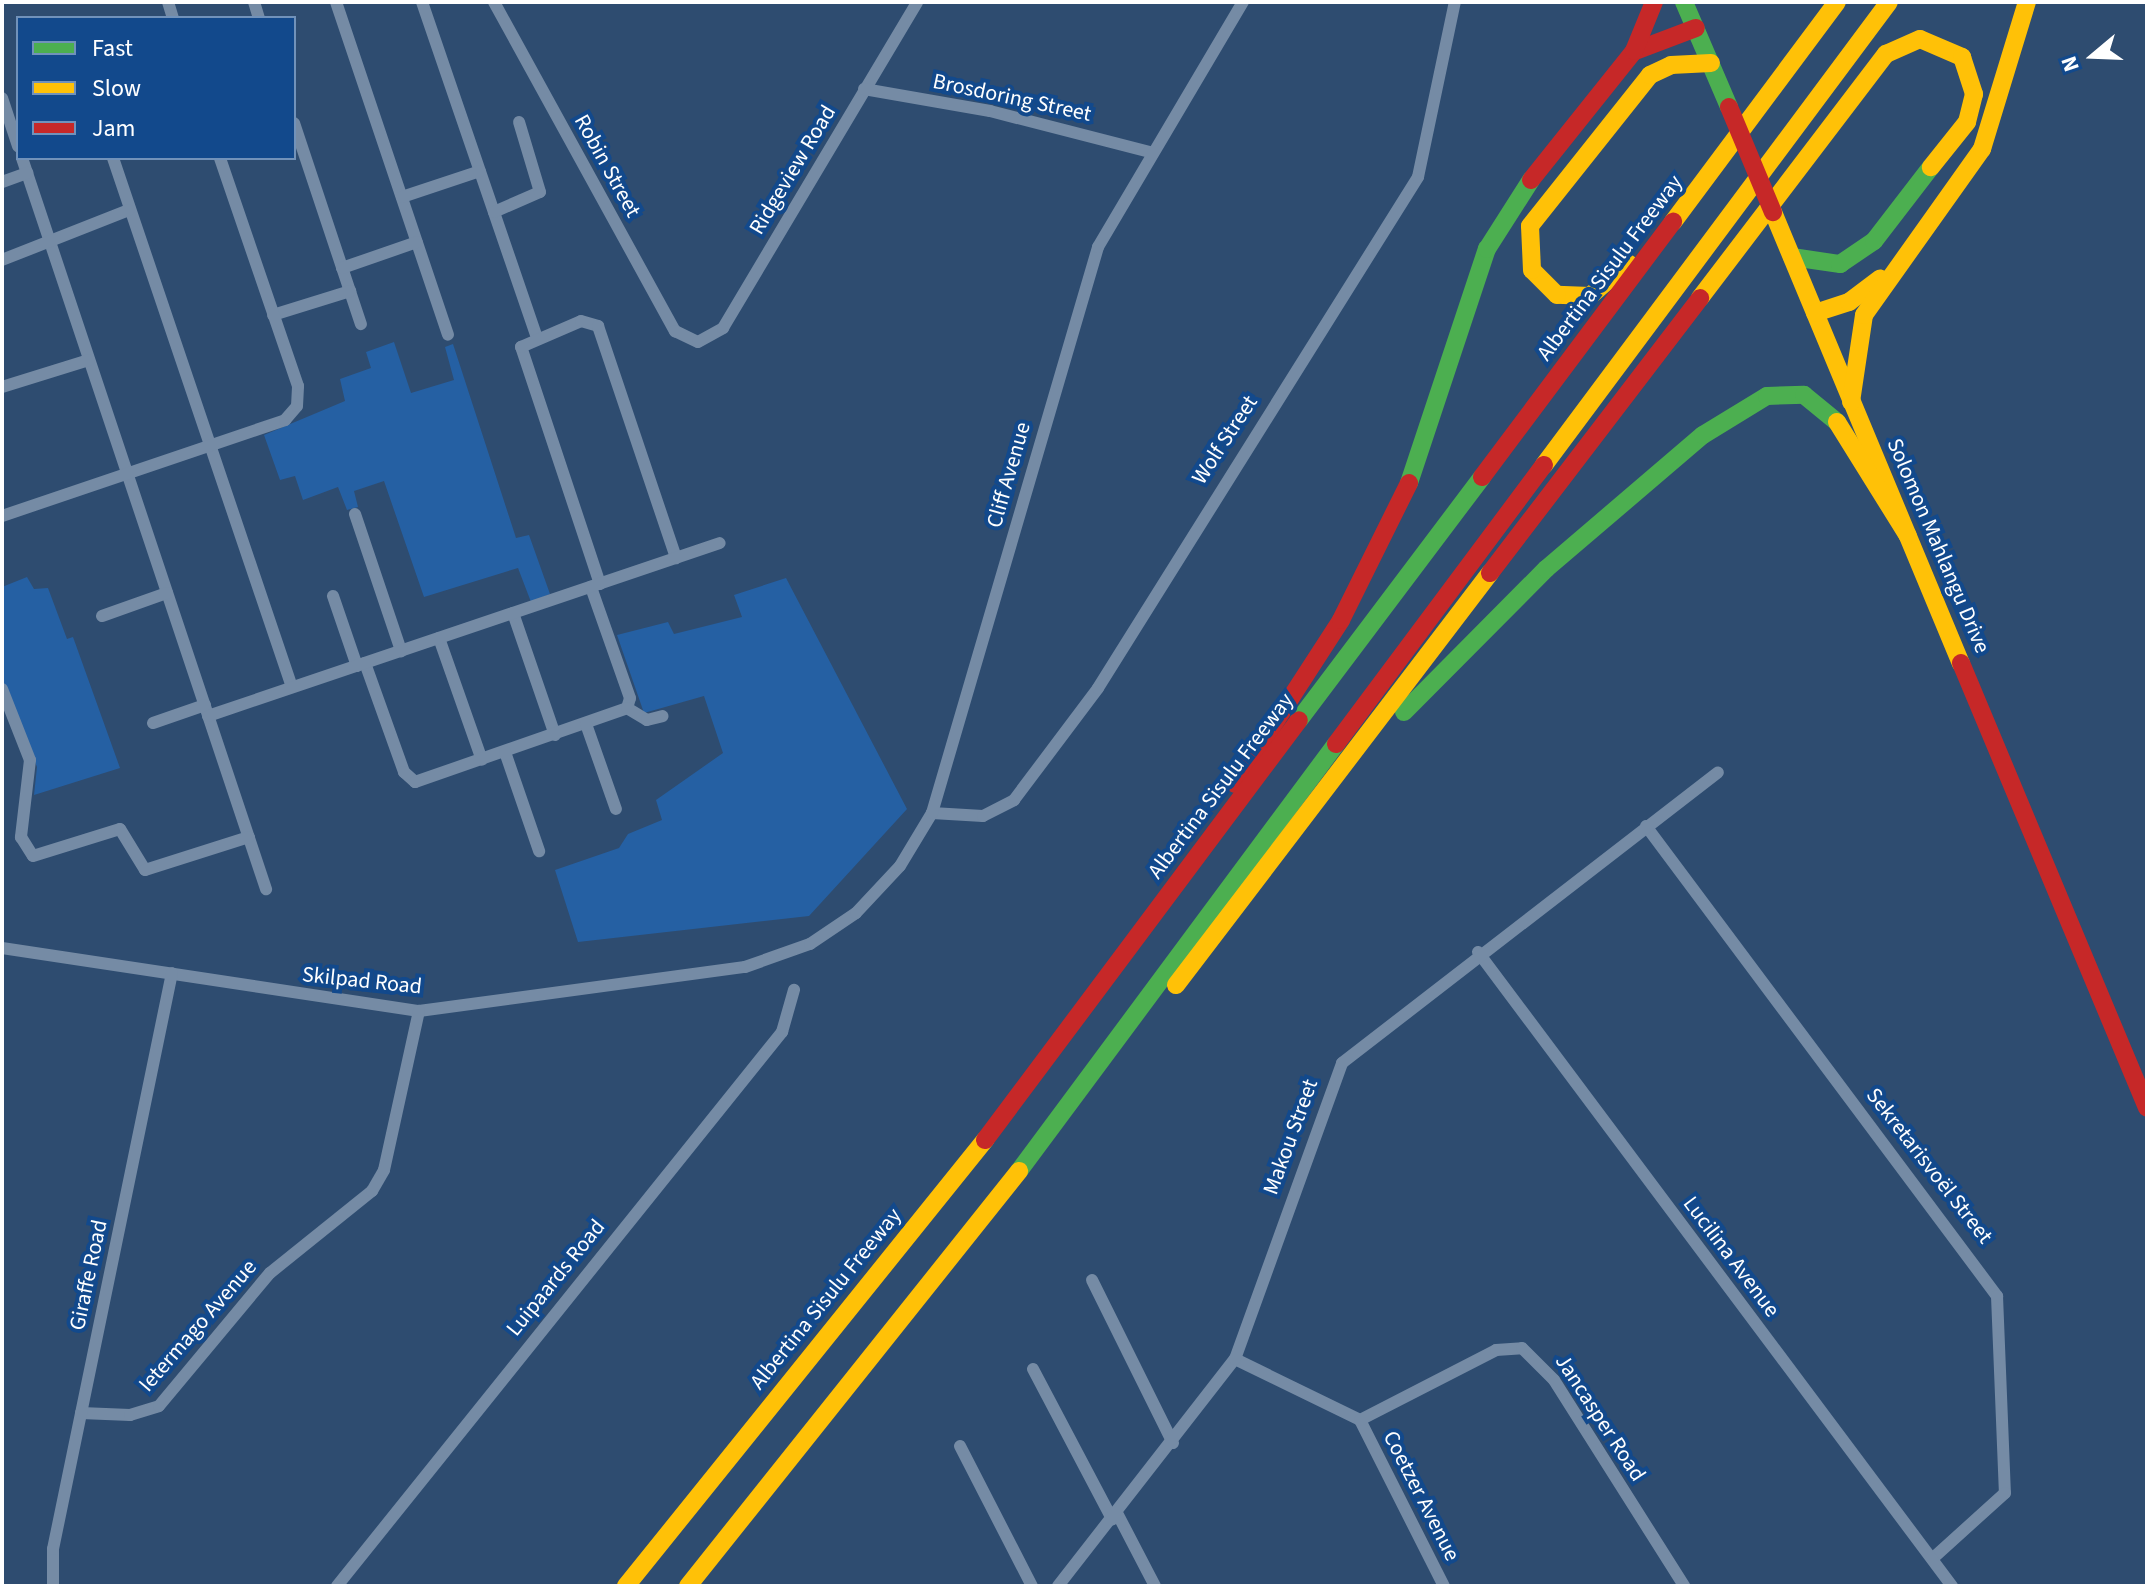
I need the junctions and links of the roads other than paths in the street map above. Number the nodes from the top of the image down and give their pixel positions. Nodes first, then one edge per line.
1 (336, 2) edge
2 (422, 2) edge
3 (917, 2) edge
4 (1243, 2) edge
5 (1455, 2) edge
6 (1654, 2) edge
7 (1684, 2) edge
8 (1826, 2) edge
9 (1837, 2) edge
10 (1889, 2) edge
11 (2027, 2) edge
12 (496, 3) edge
13 (1696, 28) junction
14 (1634, 51) junction
15 (1713, 68) junction
16 (864, 89) junction
17 (3, 100) edge
18 (519, 122) dead end
19 (296, 129) edge
20 (16, 140) edge
21 (1150, 152) junction
22 (23, 160) edge
23 (114, 160) edge
24 (221, 160) edge
25 (480, 171) junction
26 (27, 173) junction
27 (2, 182) edge
28 (402, 197) junction
29 (129, 210) junction
30 (494, 212) junction
31 (1922, 234) junction
32 (50, 242) junction
33 (417, 242) junction
34 (1792, 257) junction
35 (2, 260) edge
36 (342, 268) junction
37 (350, 291) junction
38 (1815, 313) junction
39 (273, 315) junction
40 (361, 324) dead end
41 (448, 335) dead end
42 (537, 337) junction
43 (692, 342) joint
44 (89, 360) junction
45 (2, 387) edge
46 (1851, 402) junction
47 (209, 446) junction
48 (127, 473) junction
49 (355, 514) dead end
50 (2, 516) edge
51 (1908, 536) junction
52 (720, 543) dead end
53 (676, 558) junction
54 (596, 585) junction
55 (167, 593) junction
56 (333, 596) dead end
57 (513, 613) junction
58 (102, 616) dead end
59 (439, 638) junction
60 (401, 651) junction
61 (361, 664) junction
62 (292, 687) junction
63 (2, 689) edge
64 (627, 708) junction
65 (206, 710) junction
66 (663, 716) dead end
67 (153, 723) dead end
68 (586, 724) junction
69 (555, 735) junction
70 (505, 752) junction
71 (482, 760) junction
72 (1718, 772) dead end
73 (616, 809) dead end
74 (932, 813) junction
75 (1646, 826) junction
76 (249, 837) junction
77 (539, 851) dead end
78 (266, 889) dead end
79 (1169, 895) junction
80 (1228, 917) junction
81 (810, 944) joint
82 (2, 948) edge
83 (1478, 952) junction
84 (172, 973) junction
85 (794, 990) dead end
86 (419, 1011) junction
87 (2147, 1108) edge
88 (978, 1225) junction
89 (1092, 1280) dead end
90 (1235, 1359) junction
91 (1033, 1369) dead end
92 (81, 1413) junction
93 (1360, 1420) junction
94 (1173, 1443) junction
95 (960, 1446) dead end
96 (1115, 1516) junction
97 (1932, 1559) junction
98 (53, 1586) edge
99 (337, 1586) edge
100 (626, 1586) edge
101 (688, 1586) edge
102 (1032, 1586) edge
103 (1058, 1586) edge
104 (1155, 1586) edge
105 (1444, 1586) edge
106 (1684, 1586) edge
107 (1952, 1586) edge

1 - 28 street
2 - 25 street
3 - 16 street, Ridgeview Road
4 - 21 street, Cliff Avenue
5 - 74 street, Wolf Street
6 - 14 main road
7 - 13 main road, Solomon Mahlangu Drive
8 - 15 main road
9 - 79 main road, Albertina Sisulu Freeway
10 - 88 main road
11 - 31 main road
12 - 43 street, Robin Street
13 - 14 main road
13 - 15 main road, Solomon Mahlangu Drive
14 - 79 main road
15 - 34 main road, Solomon Mahlangu Drive, bridge
16 - 21 street, Brosdoring Street
16 - 43 street, Ridgeview Road
17 - 20 street
18 - 30 street
19 - 36 street
21 - 74 street, Cliff Avenue
22 - 26 street
23 - 29 street
24 - 39 street
25 - 28 street
25 - 30 street
26 - 27 street
26 - 32 street
28 - 33 street
29 - 32 street
29 - 47 street
30 - 42 street
31 - 38 main road
31 - 46 main road
32 - 35 street
32 - 44 street
33 - 36 street
33 - 41 street
34 - 38 main road, Solomon Mahlangu Drive
34 - 80 main road
36 - 37 street
37 - 39 street
37 - 40 street
38 - 46 main road, Solomon Mahlangu Drive
39 - 47 street
42 - 53 street
42 - 54 street
44 - 45 street
44 - 48 street
46 - 51 main road, Solomon Mahlangu Drive
47 - 48 street
47 - 62 street
48 - 50 street
48 - 55 street
49 - 60 street
51 - 80 main road
51 - 87 main road, Solomon Mahlangu Drive
52 - 53 street
53 - 54 street
54 - 57 street
54 - 64 street
55 - 58 street
55 - 65 street
56 - 61 street
57 - 59 street
57 - 69 street
59 - 60 street
59 - 71 street
60 - 61 street
61 - 62 street
61 - 71 street
62 - 65 street
63 - 76 street
64 - 66 street
64 - 68 street
65 - 67 street
65 - 76 street
68 - 69 street
68 - 73 street
69 - 70 street
70 - 71 street
70 - 77 street
72 - 75 street, Makou Street
74 - 81 street, Cliff Avenue
75 - 83 street, Makou Street
75 - 97 street, Sekretarisvoël Street
76 - 78 street
79 - 100 main road, Albertina Sisulu Freeway
80 - 88 main road
81 - 86 street, Skilpad Road
82 - 84 street, Skilpad Road
83 - 90 street, Makou Street
83 - 97 street, Lucilina Avenue
84 - 86 street, Skilpad Road
84 - 92 street, Giraffe Road
85 - 99 street, Luipaards Road
86 - 92 street, Ietermago Avenue
88 - 101 main road
89 - 94 street
90 - 93 street, Coetzer Avenue
90 - 94 street, Makou Street
91 - 96 street
92 - 98 street, Giraffe Road
93 - 105 street, Coetzer Avenue
93 - 106 street, Jancasper Road
94 - 96 street, Makou Street
95 - 102 street
96 - 103 street, Makou Street
96 - 104 street
97 - 107 street, Lucilina Avenue

